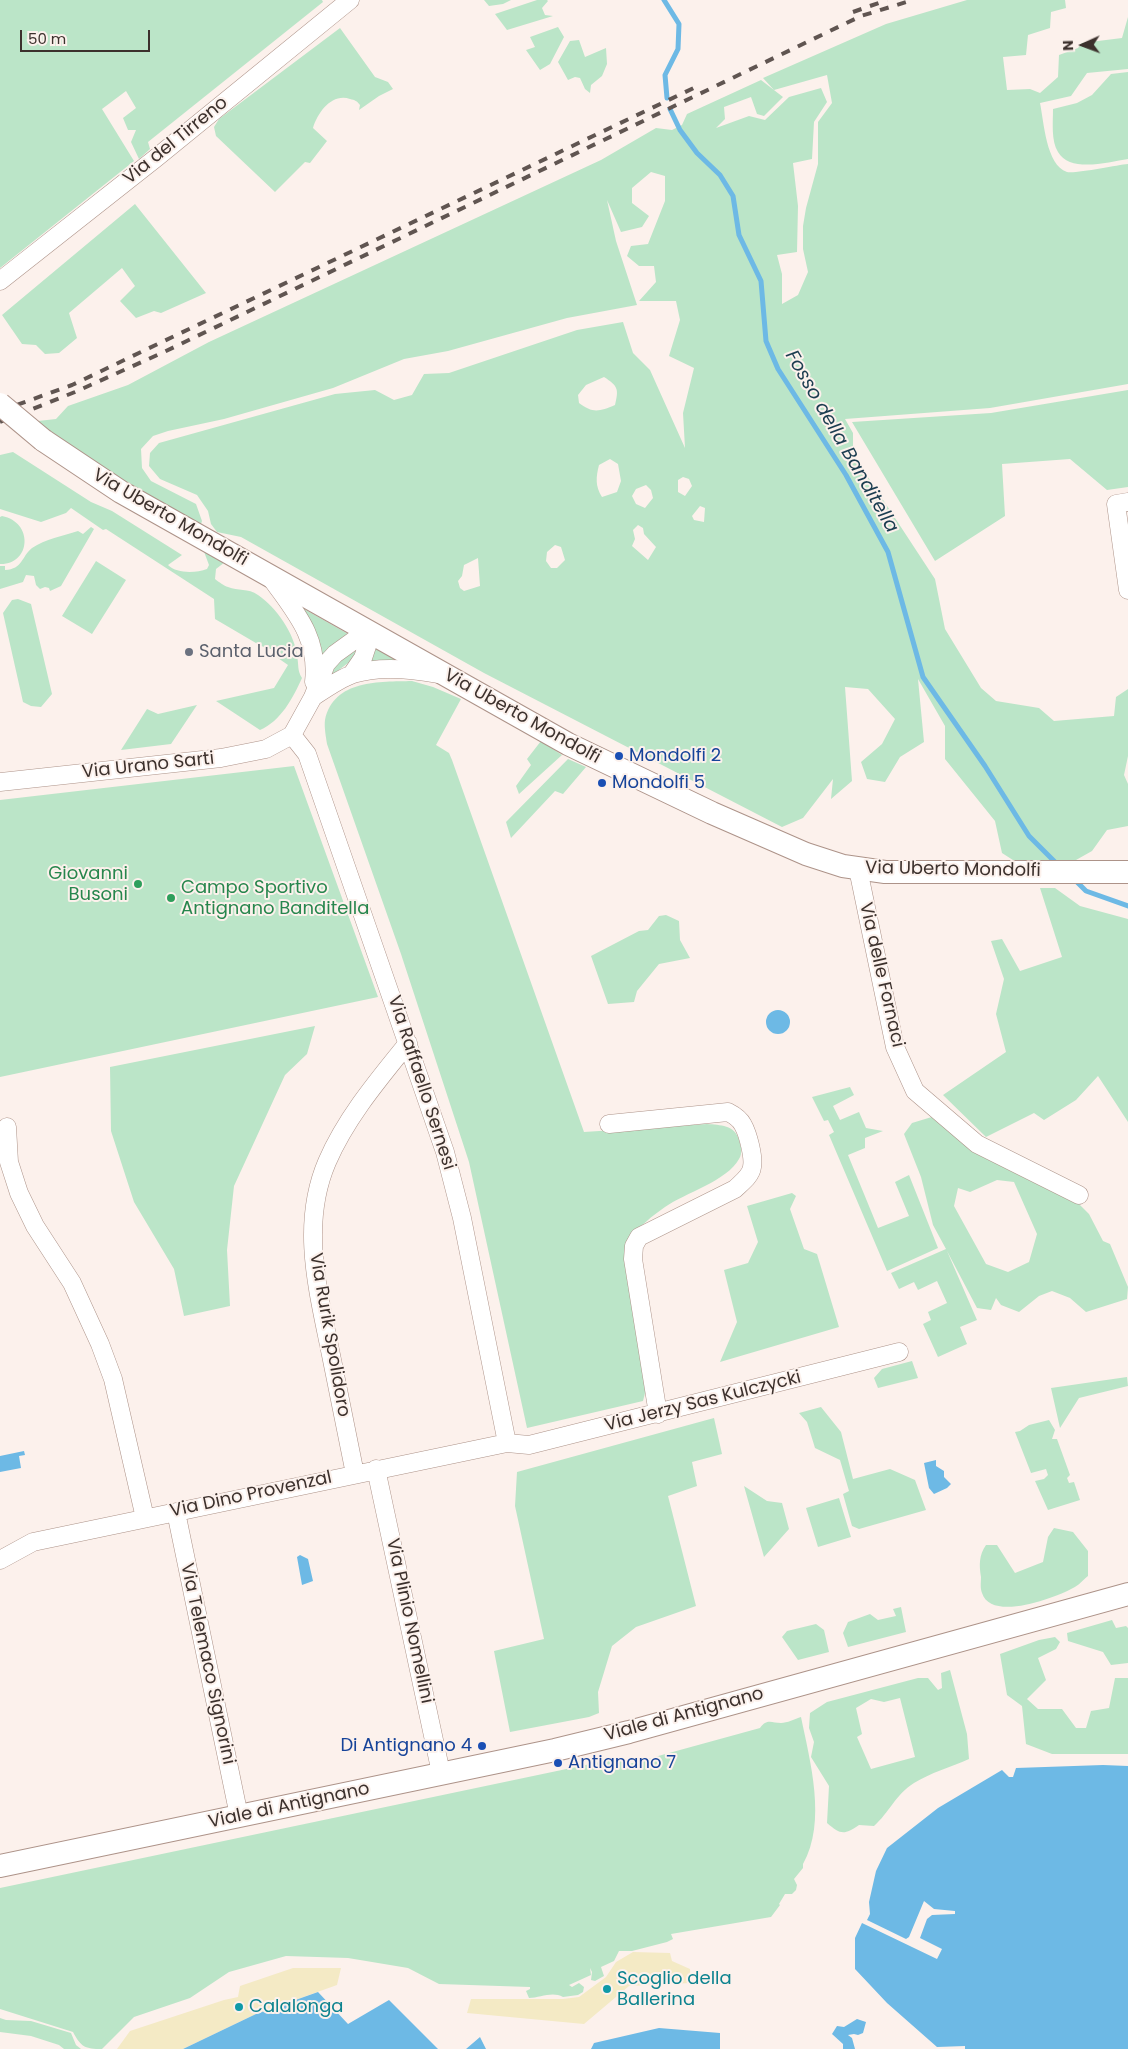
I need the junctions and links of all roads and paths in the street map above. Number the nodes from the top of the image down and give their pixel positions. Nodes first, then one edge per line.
1 (350, 0) edge
2 (0, 281) edge
3 (0, 404) edge
4 (1128, 502) edge
5 (267, 573) junction
6 (1128, 590) edge
7 (371, 634) junction
8 (352, 674) junction
9 (445, 675) junction
10 (313, 697) junction
11 (292, 736) junction
12 (0, 782) edge
13 (858, 869) junction
14 (1128, 872) edge
15 (408, 1043) junction
16 (609, 1124) dead end
17 (7, 1128) dead end
18 (1079, 1195) dead end
19 (899, 1352) dead end
20 (658, 1414) junction
21 (507, 1443) junction
22 (376, 1469) junction
23 (355, 1474) junction
24 (176, 1512) junction
25 (145, 1518) junction
26 (0, 1560) edge
27 (1128, 1594) edge
28 (441, 1773) junction
29 (238, 1816) junction
30 (0, 1866) edge

1 - 2 street, Via del Tirreno
3 - 5 main road, Via Uberto Mondolfi, bridge
4 - 6 street
5 - 7 main road, Via Uberto Mondolfi
5 - 10 street
7 - 8 street
7 - 9 main road, Via Uberto Mondolfi
7 - 10 street
8 - 9 street
8 - 10 street
9 - 13 main road, Via Uberto Mondolfi
10 - 11 street
11 - 12 street, Via Urano Sarti
11 - 15 street, Via Raffaello Sernesi
13 - 14 main road, Via Uberto Mondolfi
13 - 18 street, Via delle Fornaci
15 - 21 street, Via Raffaello Sernesi
15 - 23 street, Via Rurik Spolidoro
16 - 20 street
17 - 25 street
19 - 20 street, Via Jerzy Sas Kulczycki
20 - 21 street, Via Jerzy Sas Kulczycki
21 - 22 street, Via Dino Provenzal
22 - 23 street, Via Dino Provenzal
22 - 28 street, Via Plinio Nomellini
23 - 24 street, Via Dino Provenzal
24 - 25 street, Via Dino Provenzal
24 - 29 street, Via Telemaco Signorini
25 - 26 street, Via Dino Provenzal
27 - 28 main road, Viale di Antignano
28 - 29 main road, Viale di Antignano
29 - 30 main road, Viale di Antignano

